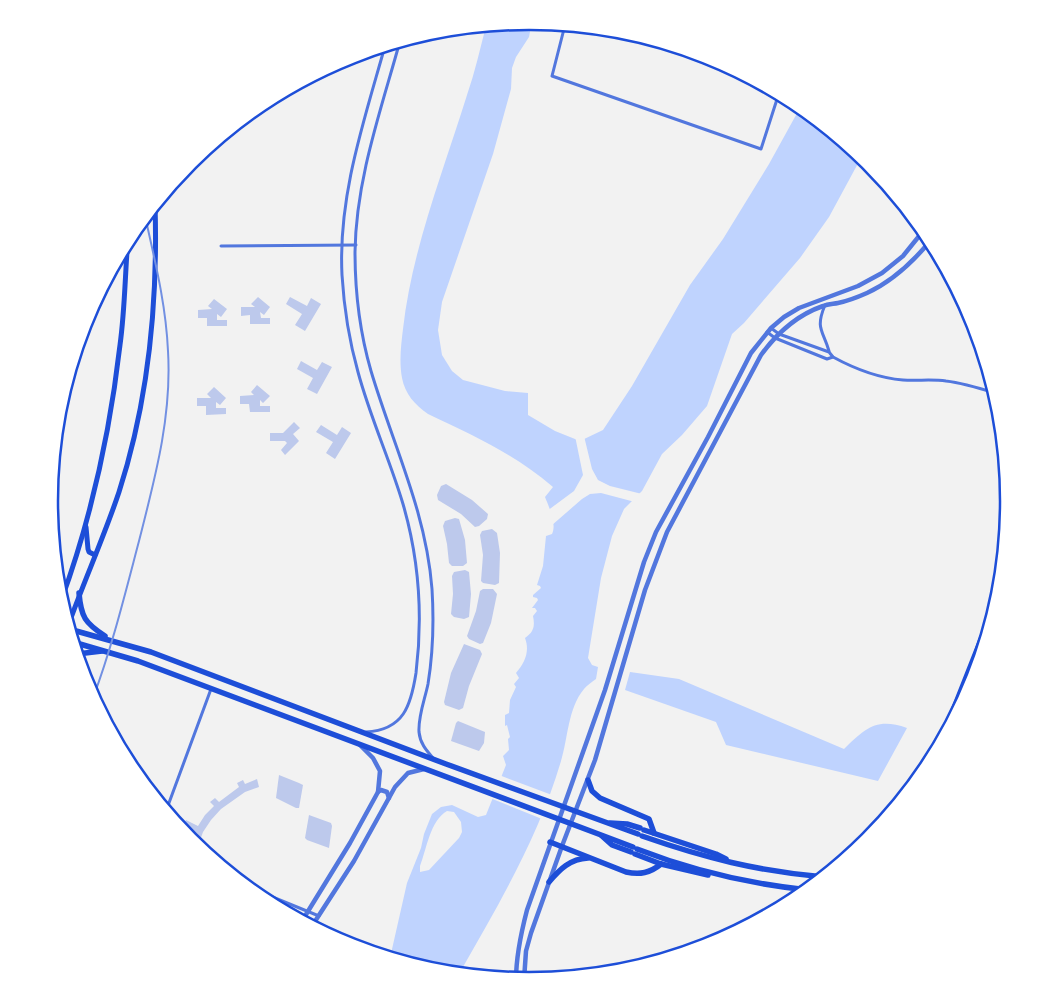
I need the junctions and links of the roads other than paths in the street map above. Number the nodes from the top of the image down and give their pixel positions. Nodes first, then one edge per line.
1 (563, 31) edge
2 (398, 49) edge
3 (383, 53) edge
4 (777, 100) edge
5 (155, 214) edge
6 (920, 237) edge
7 (342, 245) junction
8 (356, 245) junction
9 (221, 246) dead end
10 (925, 246) edge
11 (127, 255) edge
12 (825, 305) junction
13 (769, 330) junction
14 (777, 336) junction
15 (829, 352) junction
16 (833, 357) junction
17 (987, 391) edge
18 (86, 522) junction
19 (96, 555) junction
20 (65, 582) edge
21 (79, 594) junction
22 (72, 616) edge
23 (76, 630) edge
24 (108, 639) junction
25 (81, 644) edge
26 (106, 651) junction
27 (84, 653) edge
28 (211, 689) junction
29 (359, 731) junction
30 (359, 744) junction
31 (436, 760) junction
32 (424, 769) junction
33 (588, 780) junction
34 (378, 792) junction
35 (389, 798) junction
36 (169, 804) edge
37 (641, 832) junction
38 (654, 834) junction
39 (550, 842) junction
40 (562, 846) junction
41 (634, 851) junction
42 (591, 858) junction
43 (661, 864) junction
44 (734, 864) junction
45 (781, 873) junction
46 (817, 874) edge
47 (805, 875) junction
48 (815, 876) edge
49 (728, 877) junction
50 (549, 882) junction
51 (772, 884) junction
52 (797, 889) edge
53 (274, 897) edge
54 (308, 911) junction
55 (305, 915) edge
56 (319, 916) junction
57 (316, 920) edge
58 (516, 972) edge
59 (525, 972) edge

1 - 4 street
2 - 8 street
3 - 7 street
5 - 19 main road
6 - 13 street
7 - 8 street
7 - 9 street
7 - 29 street
8 - 31 street
10 - 12 street
11 - 18 main road
12 - 14 street
12 - 15 street
13 - 14 street
13 - 39 street
14 - 15 street
14 - 16 street
14 - 33 street
15 - 16 street
16 - 17 street
18 - 19 main road
18 - 20 main road
19 - 21 main road
21 - 22 main road
21 - 24 highway
23 - 24 highway
24 - 29 highway
25 - 26 highway
26 - 27 highway
26 - 28 highway
28 - 30 highway
28 - 36 street
29 - 31 highway
30 - 32 highway
30 - 34 street
31 - 37 highway
32 - 35 street
32 - 41 highway
33 - 38 highway
33 - 40 street
34 - 35 street
34 - 54 street
35 - 56 street
37 - 38 highway
37 - 44 highway
38 - 44 highway
39 - 40 highway
39 - 58 street
40 - 42 highway
40 - 50 street
41 - 43 highway
41 - 49 highway
42 - 43 highway
42 - 50 highway
43 - 49 highway
44 - 45 highway
45 - 47 highway
45 - 51 highway
46 - 47 highway
47 - 48 highway
49 - 51 highway
50 - 59 street
51 - 52 highway
53 - 54 street
54 - 55 street
54 - 56 street
56 - 57 street

